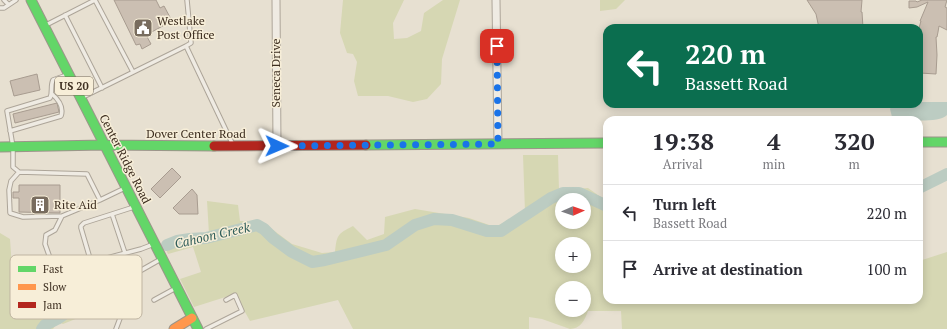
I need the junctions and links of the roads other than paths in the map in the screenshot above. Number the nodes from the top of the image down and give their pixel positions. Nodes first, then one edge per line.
1 (4, 0) edge
2 (16, 0) edge
3 (31, 0) edge
4 (95, 0) edge
5 (187, 0) edge
6 (276, 0) edge
7 (496, 0) edge
8 (8, 4) junction
9 (0, 8) edge
10 (66, 15) junction
11 (44, 26) junction
12 (186, 46) junction
13 (133, 72) junction
14 (68, 74) junction
15 (102, 88) junction
16 (52, 94) junction
17 (80, 98) junction
18 (10, 131) junction
19 (923, 142) edge
20 (947, 142) edge
21 (603, 143) edge
22 (498, 144) junction
23 (104, 145) junction
24 (234, 146) junction
25 (277, 146) junction
26 (13, 147) junction
27 (0, 148) edge
28 (19, 172) junction
29 (126, 188) junction
30 (100, 200) junction
31 (136, 206) junction
32 (112, 214) junction
33 (62, 216) junction
34 (155, 244) junction
35 (125, 253) junction
36 (49, 255) edge
37 (89, 255) edge
38 (117, 255) edge
39 (162, 258) junction
40 (142, 270) edge
41 (177, 288) junction
42 (154, 300) dead end
43 (226, 300) dead end
44 (192, 318) junction
45 (120, 319) edge
46 (116, 329) edge
47 (174, 329) edge
48 (198, 329) edge
49 (206, 329) edge

1 - 8 lane
2 - 8 lane
3 - 11 street, Center Ridge Road / US 20
4 - 10 lane
4 - 13 lane
5 - 12 lane
6 - 25 street, Seneca Drive
7 - 22 street
8 - 9 lane
10 - 11 lane
10 - 15 lane
11 - 14 street, Center Ridge Road / US 20
12 - 13 lane
12 - 24 lane
13 - 15 lane
14 - 16 lane
14 - 17 street, Center Ridge Road / US 20
15 - 17 lane
16 - 18 lane
16 - 18 lane
17 - 23 street, Center Ridge Road / US 20
18 - 26 lane
19 - 20 street
21 - 22 street, Dover Center Road
22 - 25 street, Dover Center Road
23 - 24 street, Dover Center Road
23 - 26 street, Dover Center Road
23 - 29 street, Center Ridge Road / US 20
24 - 25 street, Dover Center Road
26 - 27 street, Dover Center Road
26 - 28 lane
28 - 30 lane
28 - 33 lane
29 - 30 lane
29 - 31 street, Center Ridge Road / US 20
30 - 33 lane
31 - 32 lane
31 - 34 street, Center Ridge Road / US 20
32 - 35 lane
32 - 37 lane
33 - 36 lane
34 - 35 lane
34 - 39 street, Center Ridge Road / US 20
35 - 38 lane
39 - 40 lane
39 - 41 street, Center Ridge Road / US 20
41 - 42 lane
41 - 44 street, Center Ridge Road / US 20
43 - 49 lane
44 - 47 street
44 - 48 street, Center Ridge Road / US 20
45 - 46 lane

